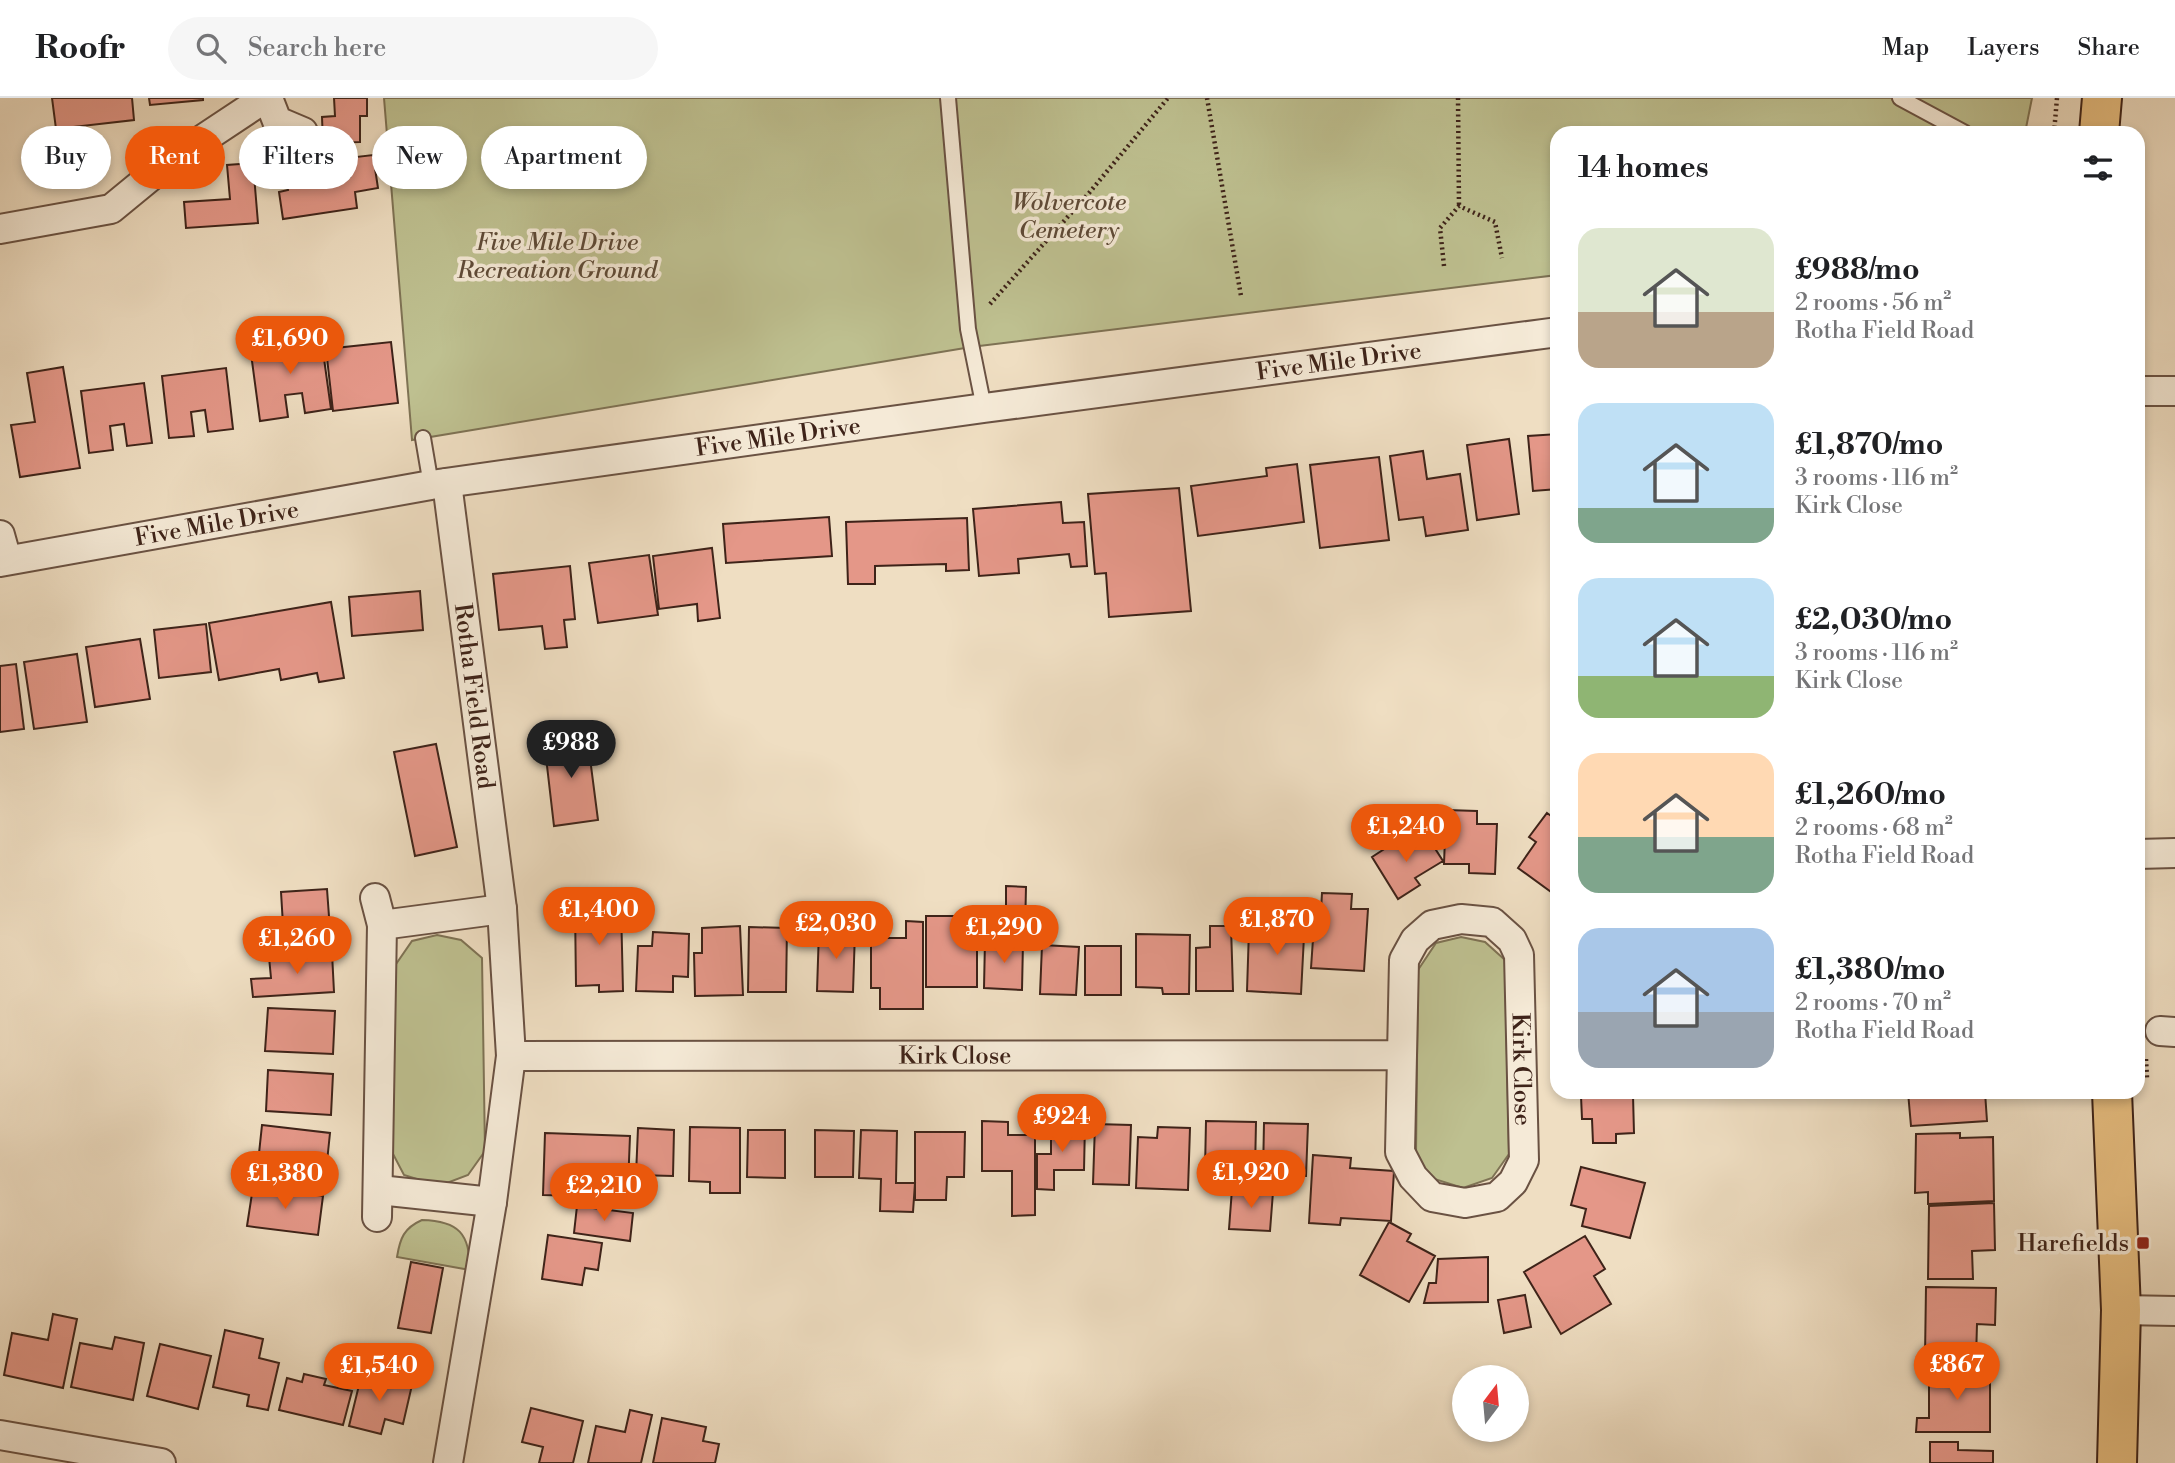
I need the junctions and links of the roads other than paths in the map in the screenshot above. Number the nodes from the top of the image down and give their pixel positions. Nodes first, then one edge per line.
1 (266, 98) edge
2 (948, 98) edge
3 (1900, 98) edge
4 (2102, 98) edge
5 (288, 126) edge
6 (1952, 126) edge
7 (2100, 126) edge
8 (0, 229) edge
9 (1550, 333) edge
10 (2145, 391) edge
11 (2175, 391) edge
12 (984, 408) junction
13 (423, 438) dead end
14 (439, 484) junction
15 (2, 552) edge
16 (2175, 853) edge
17 (2145, 854) edge
18 (502, 909) junction
19 (1402, 1055) junction
20 (510, 1056) junction
21 (2129, 1099) edge
22 (492, 1202) junction
23 (2121, 1310) junction
24 (2175, 1311) edge
25 (0, 1435) edge
26 (37, 1453) edge
27 (161, 1463) edge
28 (448, 1463) edge
29 (2117, 1463) edge

1 - 5 street
1 - 8 street
2 - 12 lane
3 - 6 lane
4 - 7 main road
9 - 12 street, Five Mile Drive
10 - 11 street
12 - 14 street, Five Mile Drive
13 - 14 lane
14 - 15 street, Five Mile Drive
14 - 18 street, Rotha Field Road
16 - 17 street
18 - 20 street, Rotha Field Road
18 - 22 street
19 - 19 street, Kirk Close
19 - 20 street, Kirk Close
20 - 22 street, Rotha Field Road
21 - 23 main road
22 - 28 street, Rotha Field Road
23 - 24 street
23 - 29 main road
25 - 26 street
26 - 27 street

